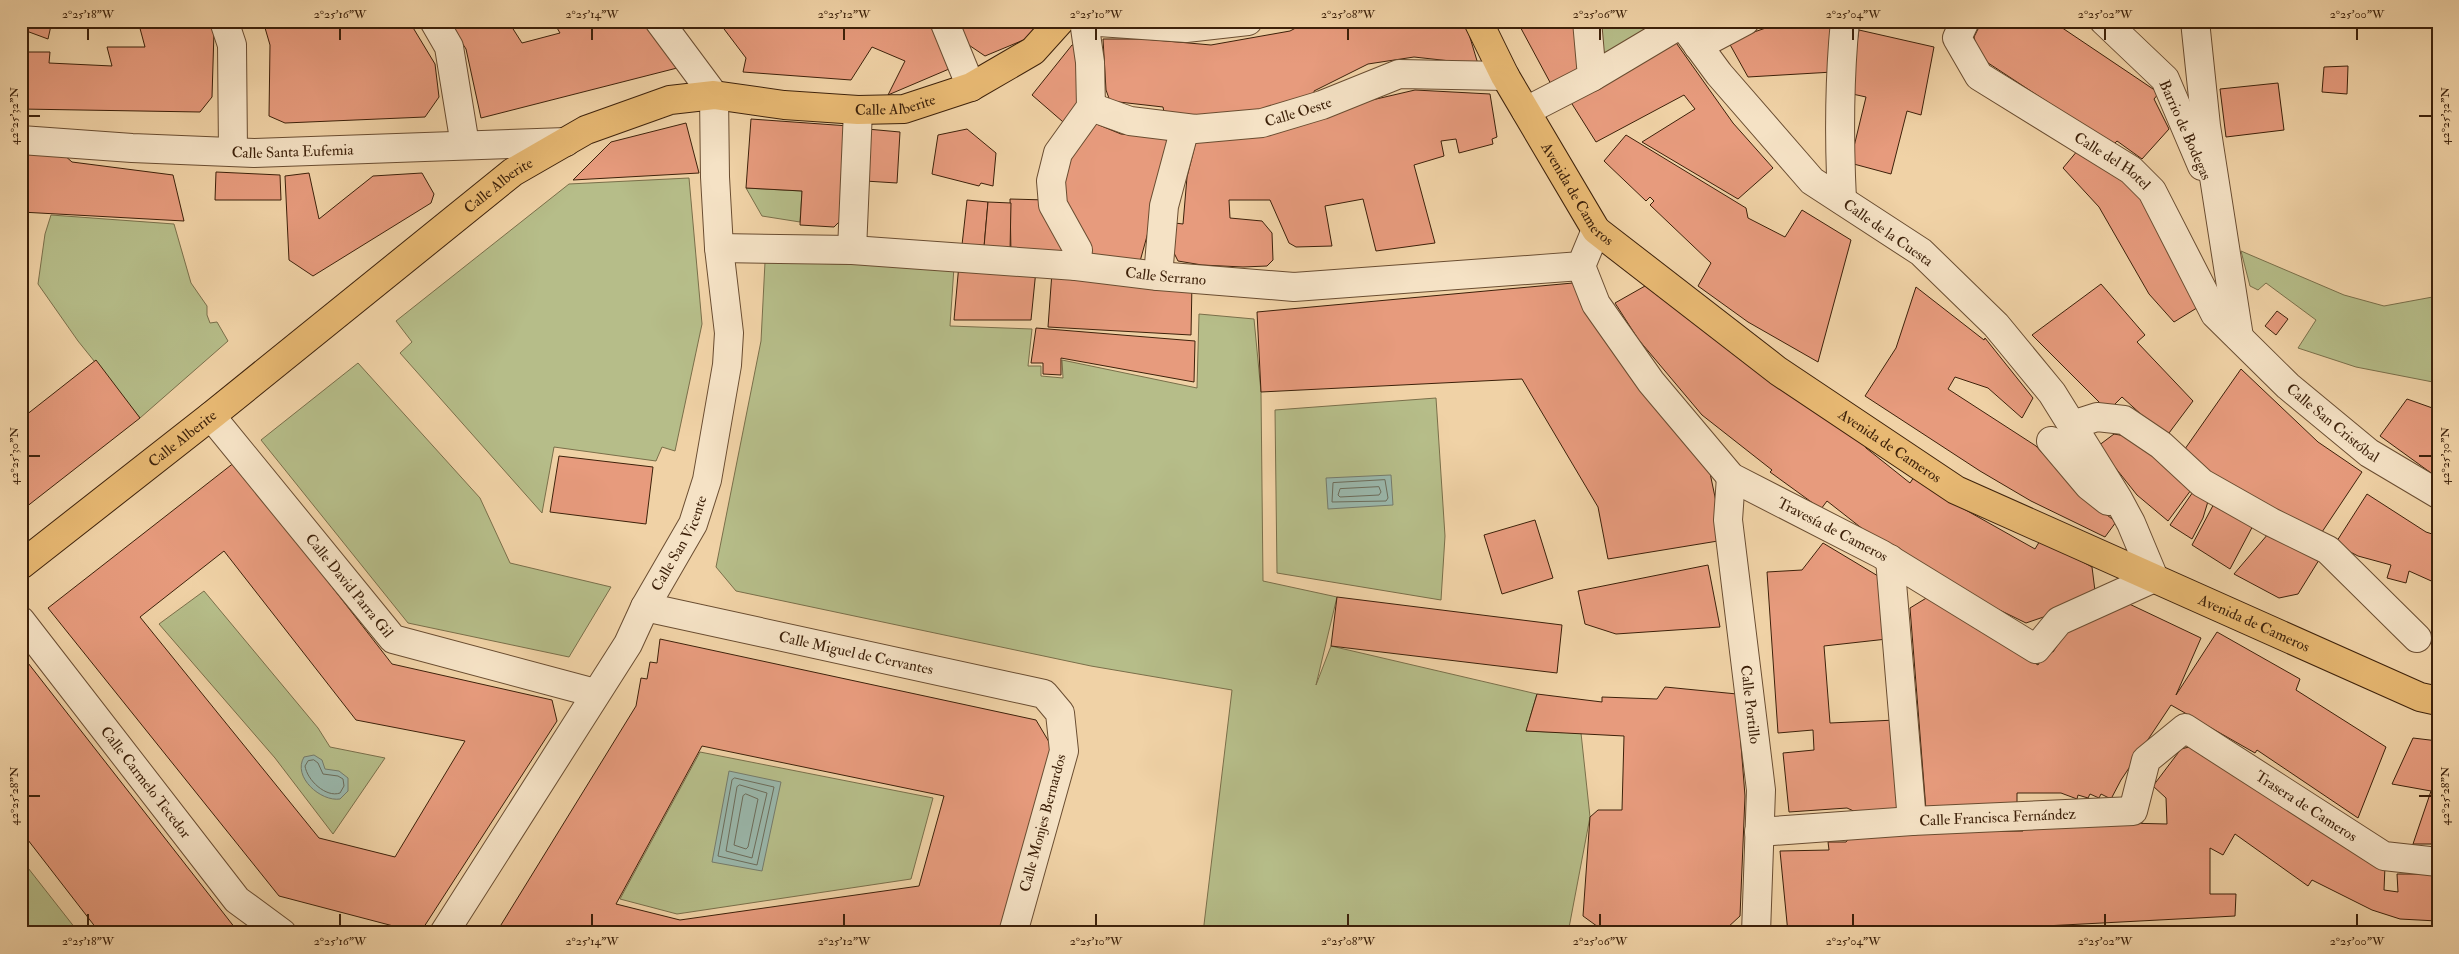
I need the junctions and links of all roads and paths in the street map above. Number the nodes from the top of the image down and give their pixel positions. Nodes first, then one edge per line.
1 (224, 21) edge
2 (434, 21) edge
3 (659, 21) edge
4 (944, 21) edge
5 (1248, 21) edge
6 (1478, 21) edge
7 (1587, 21) edge
8 (1745, 21) edge
9 (1845, 21) edge
10 (1965, 21) edge
11 (2104, 21) edge
12 (2194, 21) edge
13 (1076, 22) edge
14 (1681, 23) edge
15 (1698, 46) junction
16 (1505, 76) junction
17 (1592, 77) junction
18 (971, 87) junction
19 (714, 95) junction
20 (1091, 107) junction
21 (858, 110) junction
22 (1526, 111) junction
23 (1185, 128) junction
24 (21, 140) edge
25 (566, 142) junction
26 (465, 145) junction
27 (233, 152) junction
28 (1842, 200) junction
29 (2218, 202) junction
30 (1596, 230) junction
31 (719, 248) junction
32 (852, 250) junction
33 (1076, 266) junction
34 (1581, 266) junction
35 (1158, 276) junction
36 (2239, 337) junction
37 (211, 416) junction
38 (2061, 433) junction
39 (1731, 477) junction
40 (2438, 494) edge
41 (1890, 559) junction
42 (21, 565) edge
43 (2154, 578) junction
44 (645, 607) junction
45 (21, 621) edge
46 (2416, 638) dead end
47 (595, 693) junction
48 (2438, 701) edge
49 (1060, 713) joint
50 (2185, 728) joint
51 (1912, 821) junction
52 (1759, 832) junction
53 (2438, 862) edge
54 (282, 933) edge
55 (444, 933) edge
56 (1013, 933) edge
57 (1756, 933) edge

1 - 27 street
2 - 26 street
3 - 19 street
4 - 18 street
5 - 13 street
6 - 16 main road, Avenida de Cameros
7 - 17 street
8 - 15 street
9 - 28 street
10 - 36 street, Calle del Hotel
11 - 29 street, Barrio de Bodegas
12 - 29 street, Barrio de Bodegas
13 - 18 main road, Calle Alberite
13 - 20 street
14 - 15 street, Calle de la Cuesta
14 - 17 street
15 - 28 street, Calle de la Cuesta
16 - 22 main road, Avenida de Cameros
16 - 23 street, Calle Oeste
17 - 22 street
18 - 21 main road, Calle Alberite
19 - 21 main road, Calle Alberite
19 - 25 main road, Calle Alberite
19 - 31 street, Calle San Vicente
20 - 23 street, Calle Oeste
20 - 33 street
21 - 32 street
22 - 30 main road, Avenida de Cameros
23 - 35 street
24 - 27 street, Calle Santa Eufemia
25 - 26 street, Calle Santa Eufemia
25 - 37 main road, Calle Alberite
26 - 27 street, Calle Santa Eufemia
28 - 38 street, Calle de la Cuesta
29 - 36 street, Barrio de Bodegas
30 - 34 street
30 - 43 main road, Avenida de Cameros
31 - 32 street, Calle Serrano
31 - 44 street, Calle San Vicente
32 - 33 street, Calle Serrano
33 - 35 street, Calle Serrano
34 - 35 street, Calle Serrano
34 - 39 street, Travesía de Cameros
36 - 40 street, Calle San Cristóbal
37 - 42 main road, Calle Alberite
37 - 47 street, Calle David Parra Gil
38 - 43 street, Calle de la Cuesta
38 - 46 street
39 - 41 street, Travesía de Cameros
39 - 52 street, Calle Portillo
41 - 43 street, Travesía de Cameros
41 - 51 street
43 - 48 main road, Avenida de Cameros
44 - 47 street, Calle San Vicente
44 - 49 street, Calle Miguel de Cervantes
45 - 54 street, Calle Carmelo Tecedor
47 - 55 street, Calle San Vicente
49 - 56 street, Calle Monjes Bernardos
50 - 51 street, Calle Francisca Fernández
50 - 53 street, Trasera de Cameros
51 - 52 street, Calle Francisca Fernández
52 - 57 street, Calle Portillo

